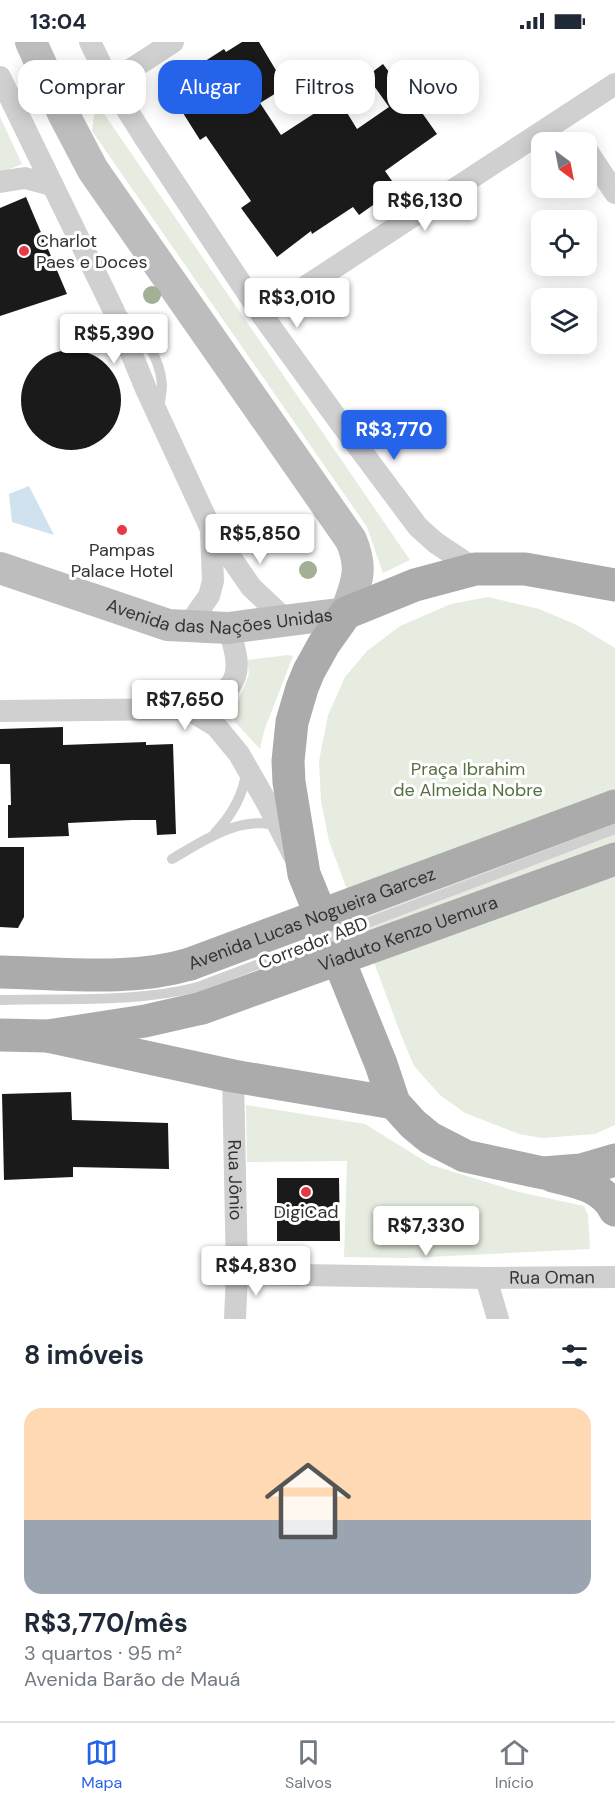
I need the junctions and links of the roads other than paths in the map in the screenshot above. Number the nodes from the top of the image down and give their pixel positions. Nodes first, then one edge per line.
1 (31, 42) edge
2 (90, 42) edge
3 (173, 42) edge
4 (99, 60) edge
5 (146, 60) edge
6 (0, 77) edge
7 (615, 84) edge
8 (130, 114) edge
9 (566, 116) junction
10 (576, 132) edge
11 (597, 165) edge
12 (0, 182) edge
13 (51, 185) junction
14 (615, 193) edge
15 (262, 315) junction
16 (211, 529) junction
17 (0, 568) edge
18 (475, 569) junction
19 (612, 588) edge
20 (346, 613) junction
21 (287, 621) junction
22 (187, 627) junction
23 (228, 628) junction
24 (188, 709) junction
25 (0, 711) edge
26 (247, 767) junction
27 (615, 806) edge
28 (279, 826) junction
29 (615, 830) edge
30 (212, 836) junction
31 (171, 859) dead end
32 (615, 859) edge
33 (304, 874) junction
34 (0, 972) edge
35 (197, 986) junction
36 (0, 1000) edge
37 (0, 1035) edge
38 (48, 1036) junction
39 (233, 1076) junction
40 (394, 1103) junction
41 (615, 1160) edge
42 (543, 1173) junction
43 (615, 1210) edge
44 (237, 1274) junction
45 (615, 1277) edge
46 (486, 1278) junction
47 (235, 1319) edge
48 (498, 1319) edge

1 - 20 street
2 - 4 street
3 - 5 street
6 - 13 street
7 - 9 street
8 - 15 street
9 - 10 street
9 - 15 street
11 - 14 street
12 - 13 street
13 - 16 street
15 - 18 street
16 - 21 street
16 - 22 street
17 - 22 street, Avenida das Nações Unidas
18 - 19 main road, Avenida das Nações Unidas
18 - 20 main road, Avenida das Nações Unidas
20 - 21 street, Avenida das Nações Unidas
20 - 33 main road
21 - 23 street, Avenida das Nações Unidas
22 - 23 street, Avenida das Nações Unidas
23 - 24 street
24 - 25 street
24 - 26 street
26 - 28 street
26 - 30 lane
27 - 35 main road, Avenida Lucas Nogueira Garcez, bridge
28 - 30 lane
28 - 33 street
29 - 35 lane, Corredor ABD, bridge
30 - 31 lane
32 - 35 main road, Viaduto Kenzo Uemura, bridge
33 - 40 main road
34 - 35 main road, Avenida Lucas Nogueira Garcez
35 - 36 lane, Corredor ABD
35 - 38 main road, Avenida Lucas Nogueira Garcez
37 - 38 main road, Avenida Lucas Nogueira Garcez
38 - 39 main road, Avenida Lucas Nogueira Garcez
39 - 40 main road, Avenida Lucas Nogueira Garcez
39 - 44 street, Rua Jônio
40 - 42 main road
41 - 42 main road
42 - 43 main road
44 - 46 street, Rua Oman
44 - 47 street, Rua Jônio
45 - 46 street, Rua Oman
46 - 48 street

